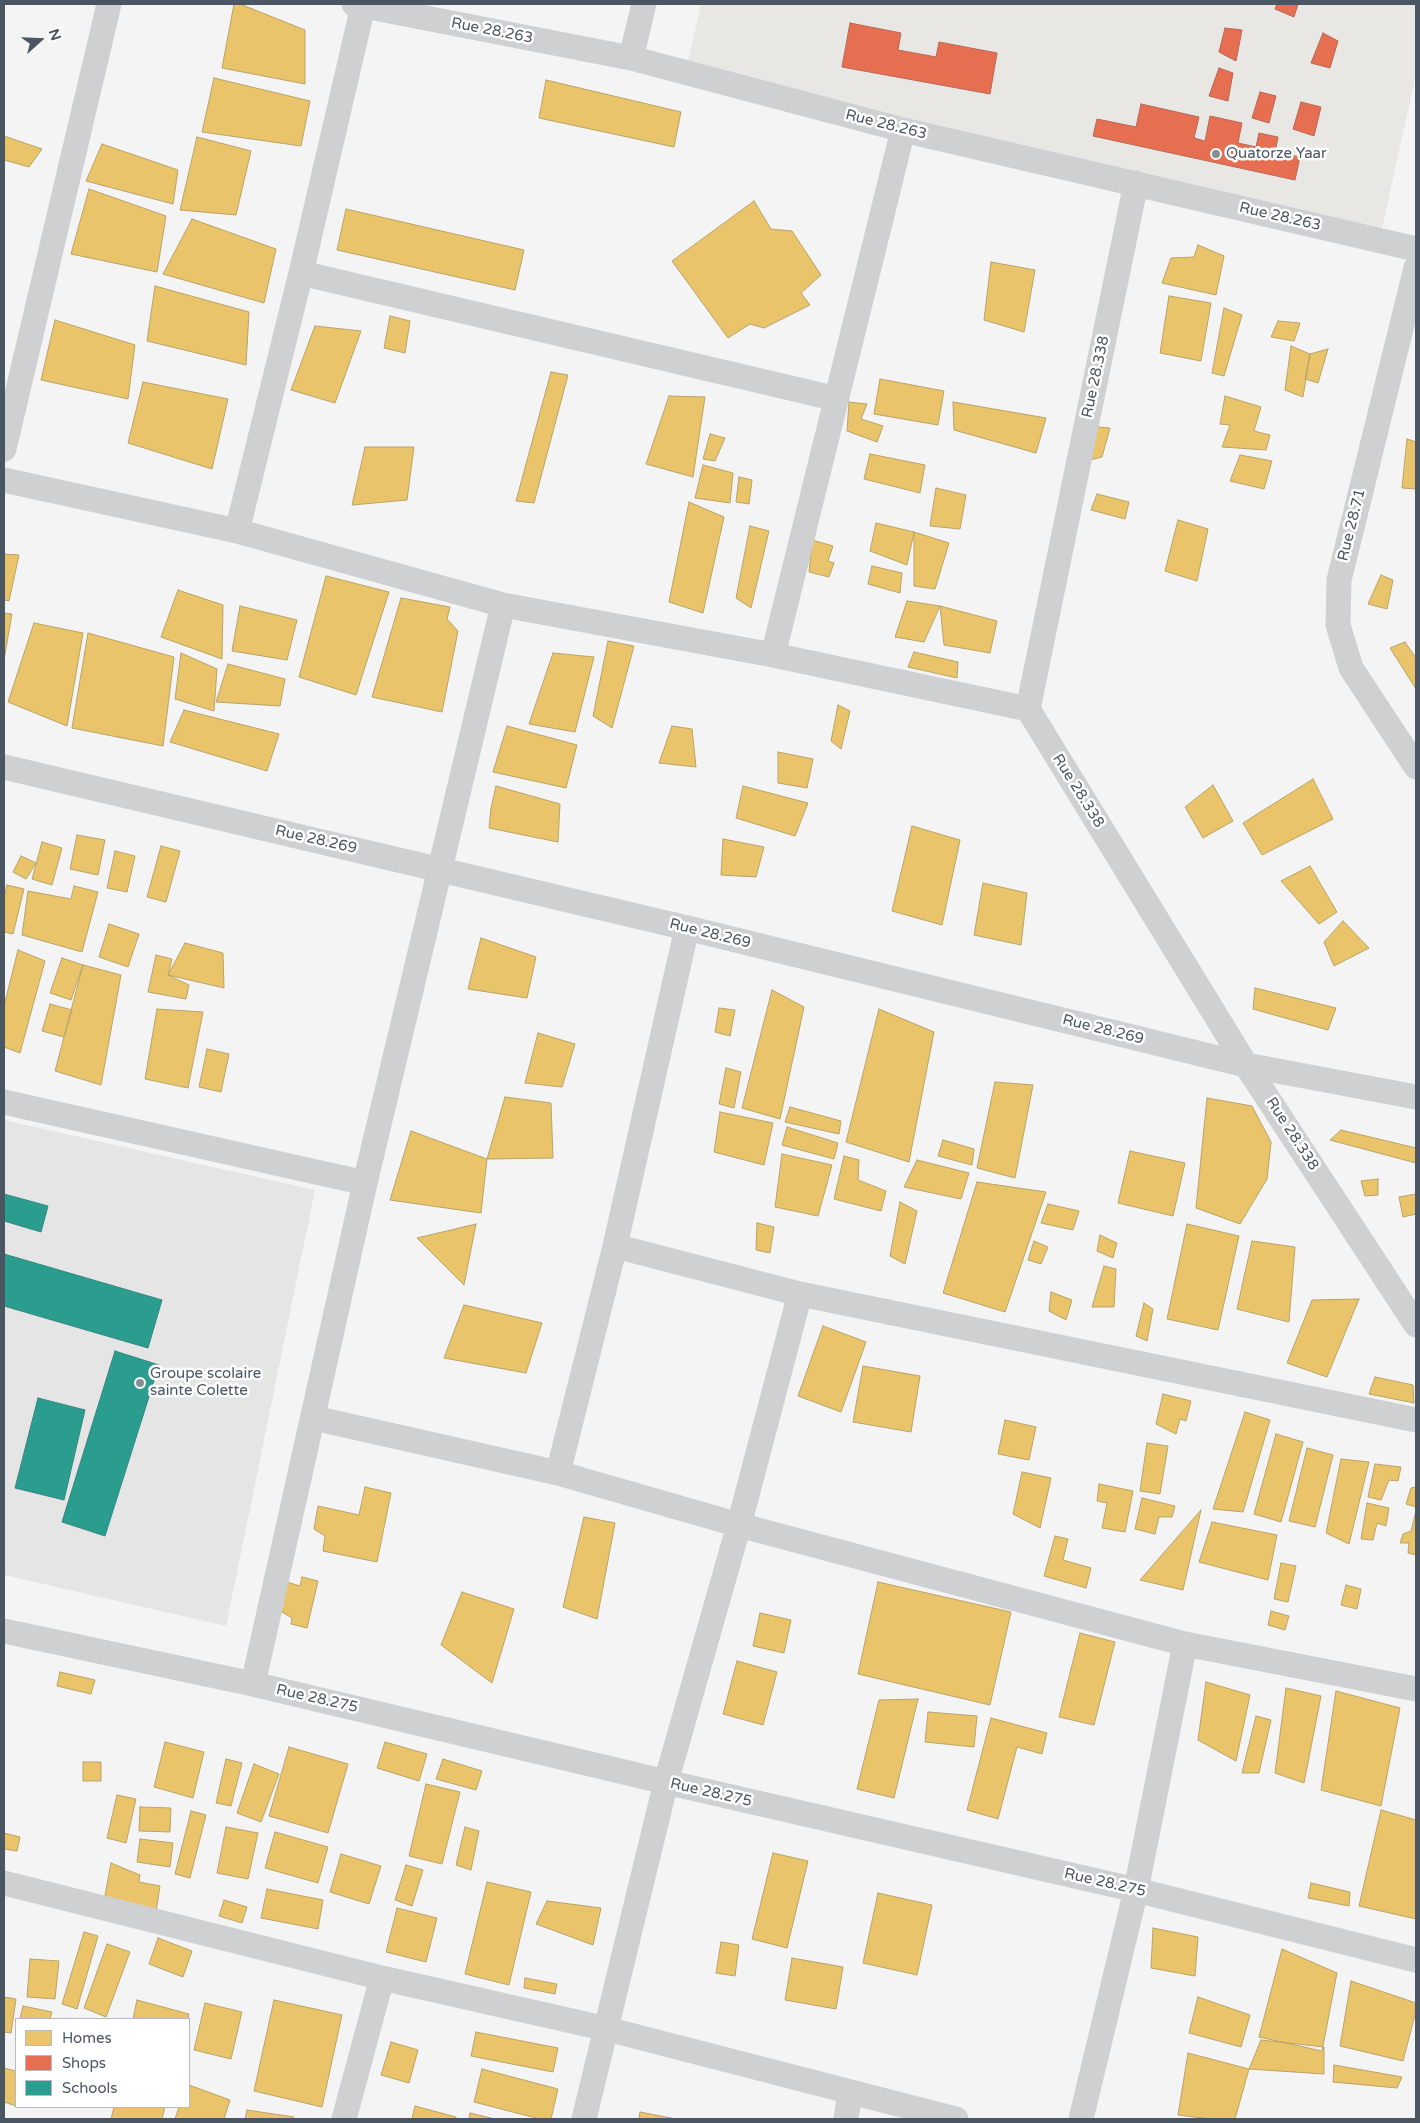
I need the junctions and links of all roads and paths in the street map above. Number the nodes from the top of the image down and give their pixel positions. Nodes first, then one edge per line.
1 (109, 4) edge
2 (644, 4) edge
3 (359, 5) edge
4 (631, 58) junction
5 (903, 130) junction
6 (1136, 183) junction
7 (1416, 249) edge
8 (1416, 268) edge
9 (301, 274) junction
10 (837, 399) junction
11 (4, 449) edge
12 (4, 480) edge
13 (237, 531) junction
14 (502, 605) junction
15 (773, 655) junction
16 (1028, 709) junction
17 (4, 767) edge
18 (1416, 767) edge
19 (440, 869) junction
20 (686, 928) junction
21 (1246, 1065) junction
22 (1416, 1097) edge
23 (4, 1102) edge
24 (365, 1184) junction
25 (615, 1246) junction
26 (800, 1294) junction
27 (1416, 1325) edge
28 (314, 1418) junction
29 (1416, 1420) edge
30 (558, 1473) junction
31 (739, 1525) junction
32 (4, 1631) edge
33 (1185, 1644) junction
34 (253, 1684) junction
35 (1416, 1689) edge
36 (666, 1782) junction
37 (4, 1883) edge
38 (1136, 1890) junction
39 (1416, 1960) edge
40 (382, 1978) junction
41 (607, 2029) junction
42 (850, 2092) junction
43 (344, 2119) edge
44 (584, 2119) edge
45 (846, 2119) edge
46 (956, 2119) edge
47 (1081, 2119) edge

1 - 11 street
2 - 4 street
3 - 4 street, Rue 28.263
3 - 9 street
4 - 5 street, Rue 28.263
5 - 6 street, Rue 28.263
5 - 10 street
6 - 7 street, Rue 28.263
6 - 16 street, Rue 28.338
8 - 18 street, Rue 28.71
9 - 10 street
9 - 13 street
10 - 15 street
12 - 13 street
13 - 14 street
14 - 15 street
14 - 19 street
15 - 16 street
16 - 21 street, Rue 28.338
17 - 19 street, Rue 28.269
19 - 20 street, Rue 28.269
19 - 24 street
20 - 21 street, Rue 28.269
20 - 25 street
21 - 22 street, Rue 28.269
21 - 27 street, Rue 28.338
23 - 24 street
24 - 28 street
25 - 26 street
25 - 30 street
26 - 29 street
26 - 31 street
28 - 30 street
28 - 34 street
30 - 31 street
31 - 33 street
31 - 36 street
32 - 34 street, Rue 28.275
33 - 35 street
33 - 38 street
34 - 36 street, Rue 28.275
36 - 38 street, Rue 28.275
36 - 41 street
37 - 40 street
38 - 39 street, Rue 28.275
38 - 47 street
40 - 41 street
40 - 43 street
41 - 42 street
41 - 44 street
42 - 45 street
42 - 46 street

